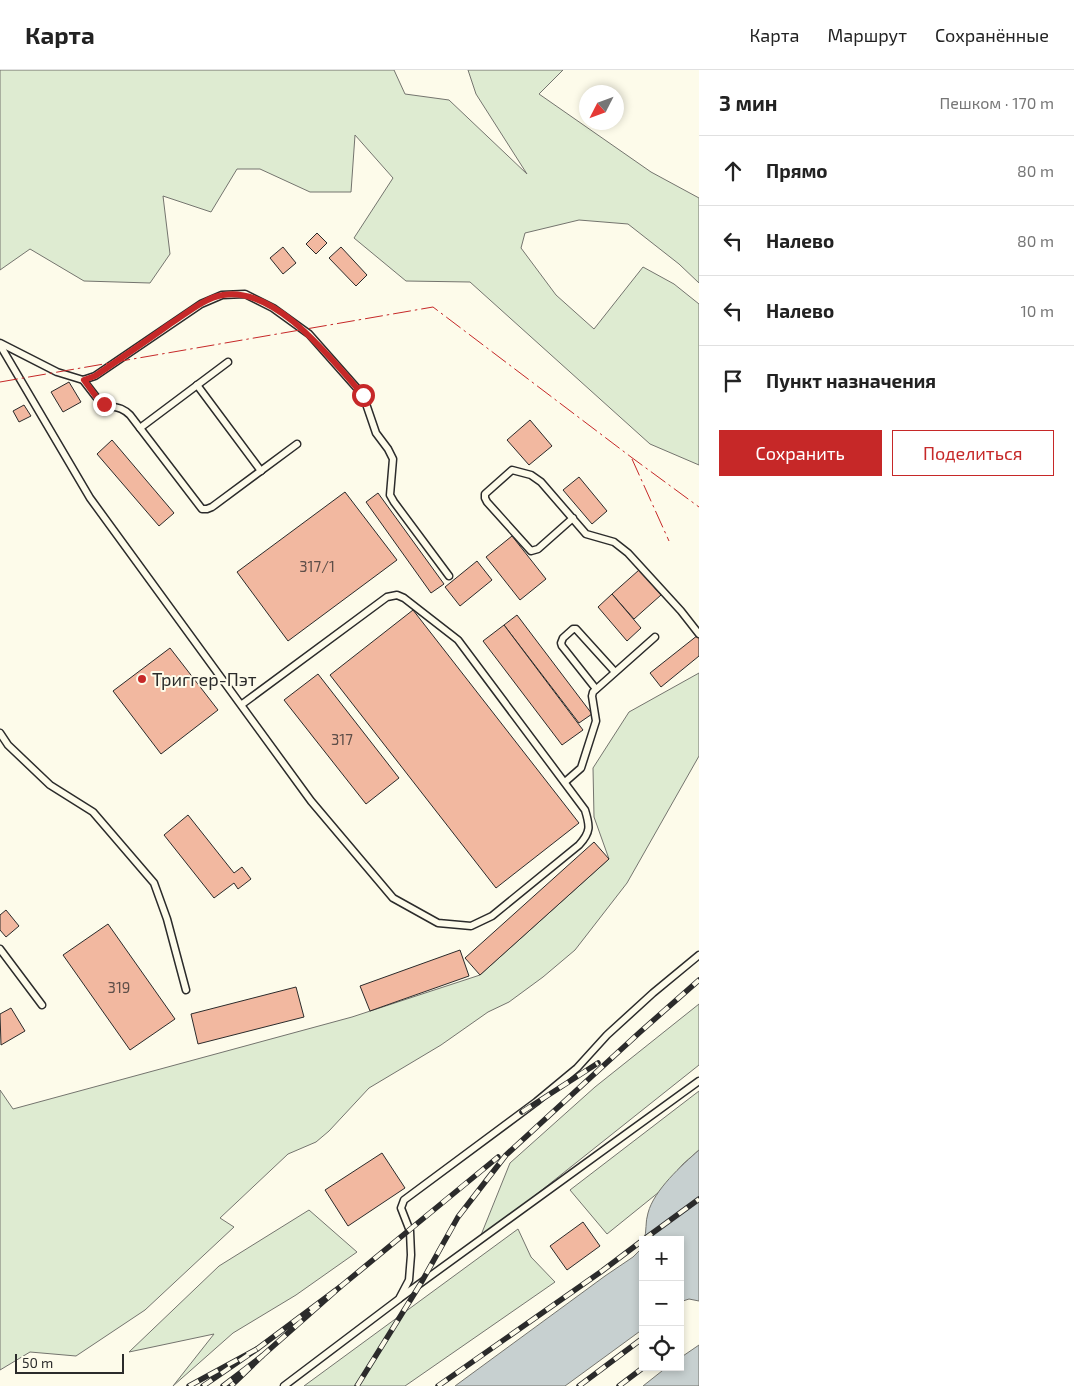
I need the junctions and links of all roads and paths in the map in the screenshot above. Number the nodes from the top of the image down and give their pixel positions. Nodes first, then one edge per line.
1 (0, 344) edge
2 (228, 362) dead end
3 (84, 380) junction
4 (197, 385) junction
5 (140, 428) junction
6 (297, 444) dead end
7 (261, 471) junction
8 (573, 518) junction
9 (449, 576) dead end
10 (699, 634) edge
11 (655, 637) dead end
12 (615, 672) junction
13 (596, 689) junction
14 (241, 705) junction
15 (0, 733) edge
16 (565, 782) junction
17 (0, 948) edge
18 (699, 955) edge
19 (186, 990) dead end
20 (42, 1005) dead end
21 (699, 1081) edge
22 (399, 1299) junction
23 (284, 1386) edge

1 - 3 lane
1 - 14 lane
2 - 4 lane
3 - 5 lane
3 - 9 lane
4 - 5 lane
4 - 7 lane
5 - 7 lane
6 - 7 lane
8 - 8 lane
8 - 10 lane
11 - 12 lane
12 - 13 lane
12 - 13 lane
13 - 16 lane
14 - 16 lane
14 - 16 lane
15 - 19 lane
17 - 20 lane
18 - 22 lane
21 - 22 lane
22 - 23 lane

